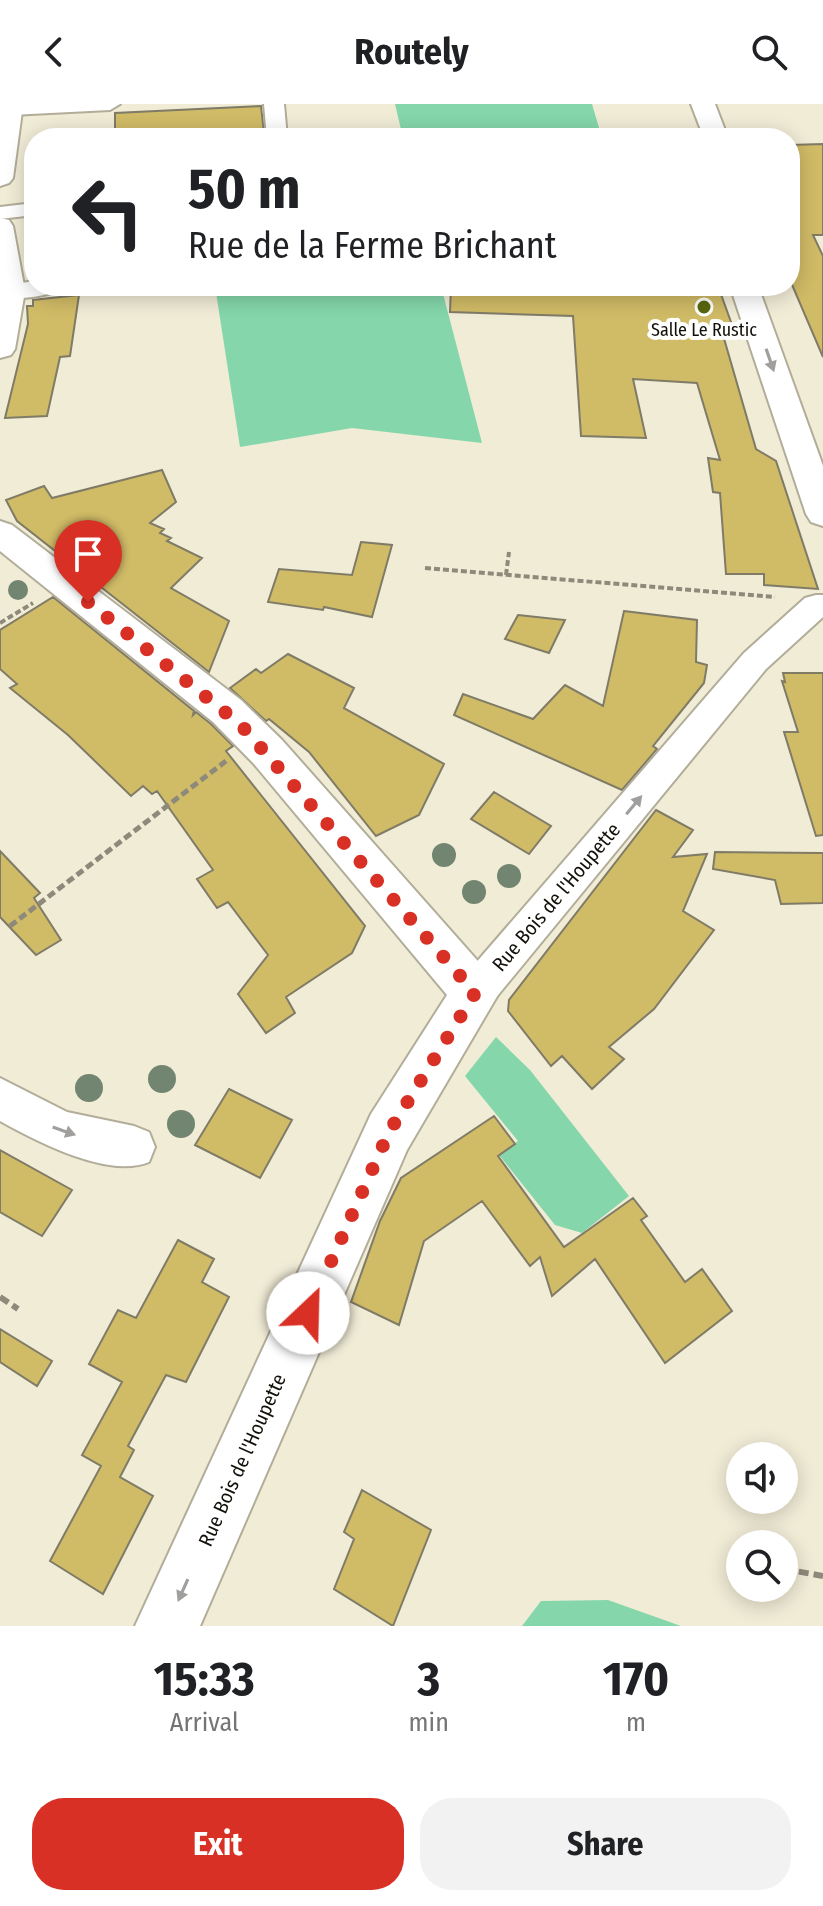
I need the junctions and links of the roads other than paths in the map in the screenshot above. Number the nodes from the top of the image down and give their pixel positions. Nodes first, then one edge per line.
1 (110, 104) edge
2 (274, 104) edge
3 (681, 104) edge
4 (703, 104) edge
5 (11, 107) edge
6 (276, 128) edge
7 (689, 128) edge
8 (712, 128) edge
9 (0, 178) edge
10 (24, 210) edge
11 (0, 213) edge
12 (0, 226) edge
13 (24, 289) edge
14 (11, 291) junction
15 (747, 296) edge
16 (775, 296) edge
17 (0, 349) edge
18 (819, 415) dead end
19 (823, 514) edge
20 (0, 533) edge
21 (820, 606) edge
22 (475, 993) junction
23 (0, 1098) edge
24 (134, 1147) dead end
25 (167, 1626) edge

1 - 5 street
2 - 6 street
3 - 7 street
4 - 8 street
5 - 9 street
10 - 11 street
12 - 14 street
13 - 14 street
14 - 17 street
15 -> 19 street
16 - 18 street
20 - 22 street
22 -> 21 street, Rue Bois de l'Houpette
22 -> 25 street, Rue Bois de l'Houpette
23 -> 24 street

